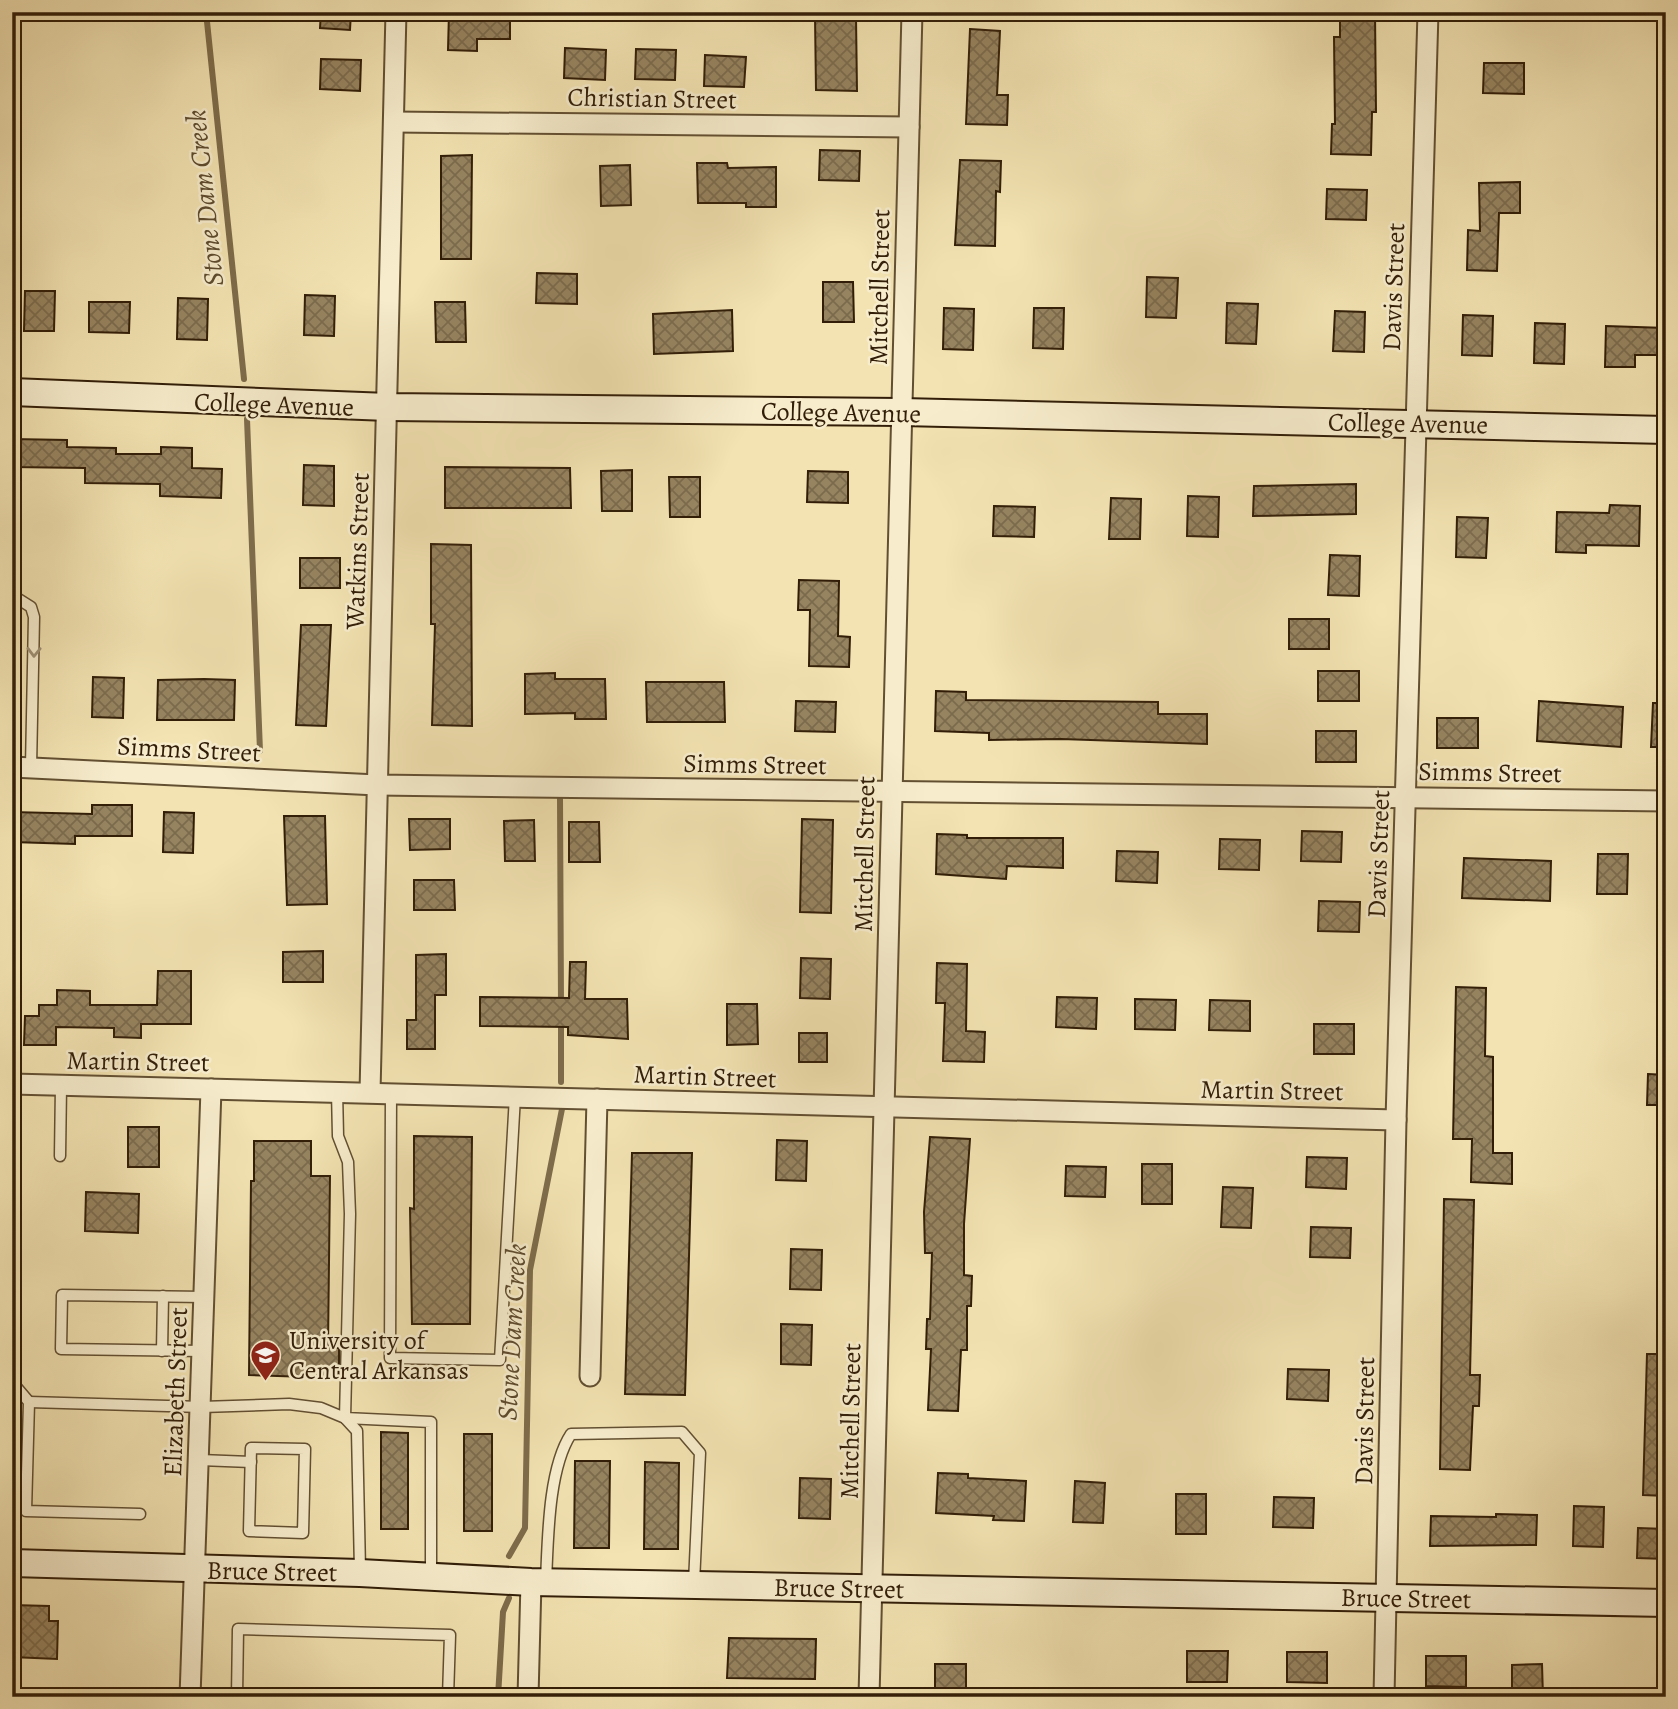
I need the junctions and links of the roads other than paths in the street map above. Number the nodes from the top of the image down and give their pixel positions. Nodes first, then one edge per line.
1 (397, 12) edge
2 (912, 12) edge
3 (1428, 12) edge
4 (394, 122) junction
5 (909, 127) junction
6 (14, 395) edge
7 (388, 407) junction
8 (902, 412) junction
9 (1415, 424) junction
10 (1666, 430) edge
11 (12, 595) edge
12 (22, 767) edge
13 (377, 785) junction
14 (892, 792) junction
15 (1406, 798) junction
16 (1666, 801) edge
17 (12, 1084) edge
18 (61, 1086) junction
19 (211, 1089) junction
20 (337, 1091) junction
21 (370, 1092) junction
22 (391, 1093) junction
23 (515, 1096) junction
24 (597, 1099) junction
25 (884, 1108) junction
26 (1396, 1120) junction
27 (60, 1156) dead end
28 (12, 1262) edge
29 (163, 1296) junction
30 (205, 1297) junction
31 (12, 1310) edge
32 (162, 1351) junction
33 (203, 1351) junction
34 (590, 1376) dead end
35 (12, 1382) edge
36 (29, 1402) junction
37 (202, 1408) junction
38 (345, 1419) junction
39 (200, 1460) junction
40 (251, 1462) junction
41 (140, 1514) dead end
42 (12, 1563) edge
43 (193, 1569) junction
44 (360, 1573) junction
45 (431, 1577) junction
46 (538, 1582) junction
47 (694, 1585) junction
48 (872, 1588) junction
49 (1387, 1597) junction
50 (1666, 1603) edge
51 (190, 1697) edge
52 (237, 1697) edge
53 (448, 1697) edge
54 (528, 1697) edge
55 (869, 1697) edge
56 (1384, 1697) edge

1 - 4 street, Watkins Street
2 - 5 street, Mitchell Street
3 - 9 street, Davis Street
4 - 5 street, Christian Street
4 - 7 street, Watkins Street
5 - 8 street, Mitchell Street
6 - 7 street, College Avenue
7 - 8 street, College Avenue
7 - 13 street, Watkins Street
8 - 9 street, College Avenue
8 - 14 street, Mitchell Street
9 - 10 street, College Avenue
9 - 15 street, Davis Street
11 -> 12 lane
12 - 13 street, Simms Street
13 - 14 street, Simms Street
13 - 21 street, Watkins Street
14 - 15 street, Simms Street
14 - 25 street, Mitchell Street
15 - 16 street, Simms Street
15 - 26 street, Davis Street
17 - 18 street, Martin Street
18 - 19 street, Martin Street
18 - 27 lane
19 - 20 street, Martin Street
19 - 30 street, Elizabeth Street
20 - 21 street, Martin Street
20 - 38 lane
21 - 22 street, Martin Street
22 - 23 street, Martin Street
22 - 23 lane
23 - 24 street, Martin Street
24 - 25 street, Martin Street
24 - 34 street
25 - 26 street, Martin Street
25 - 48 street, Mitchell Street
26 - 49 street, Davis Street
28 - 31 lane
29 - 30 lane
29 - 32 lane
29 - 32 lane
30 - 33 street, Elizabeth Street
32 - 33 lane
33 - 37 street, Elizabeth Street
35 - 36 lane
36 - 37 lane
36 - 41 lane
37 - 38 lane
37 - 39 street, Elizabeth Street
38 - 44 lane
38 - 45 lane
39 - 40 lane
39 - 43 street, Elizabeth Street
40 - 40 lane
42 - 43 street, Bruce Street
43 - 44 street, Bruce Street
43 - 51 street, Elizabeth Street
44 - 45 street, Bruce Street
45 - 46 street, Bruce Street
46 - 47 street, Bruce Street
46 - 47 lane
46 - 54 street
47 - 48 street, Bruce Street
48 - 49 street, Bruce Street
48 - 55 street, Mitchell Street
49 - 50 street, Bruce Street
49 - 56 street, Davis Street
52 - 53 lane

